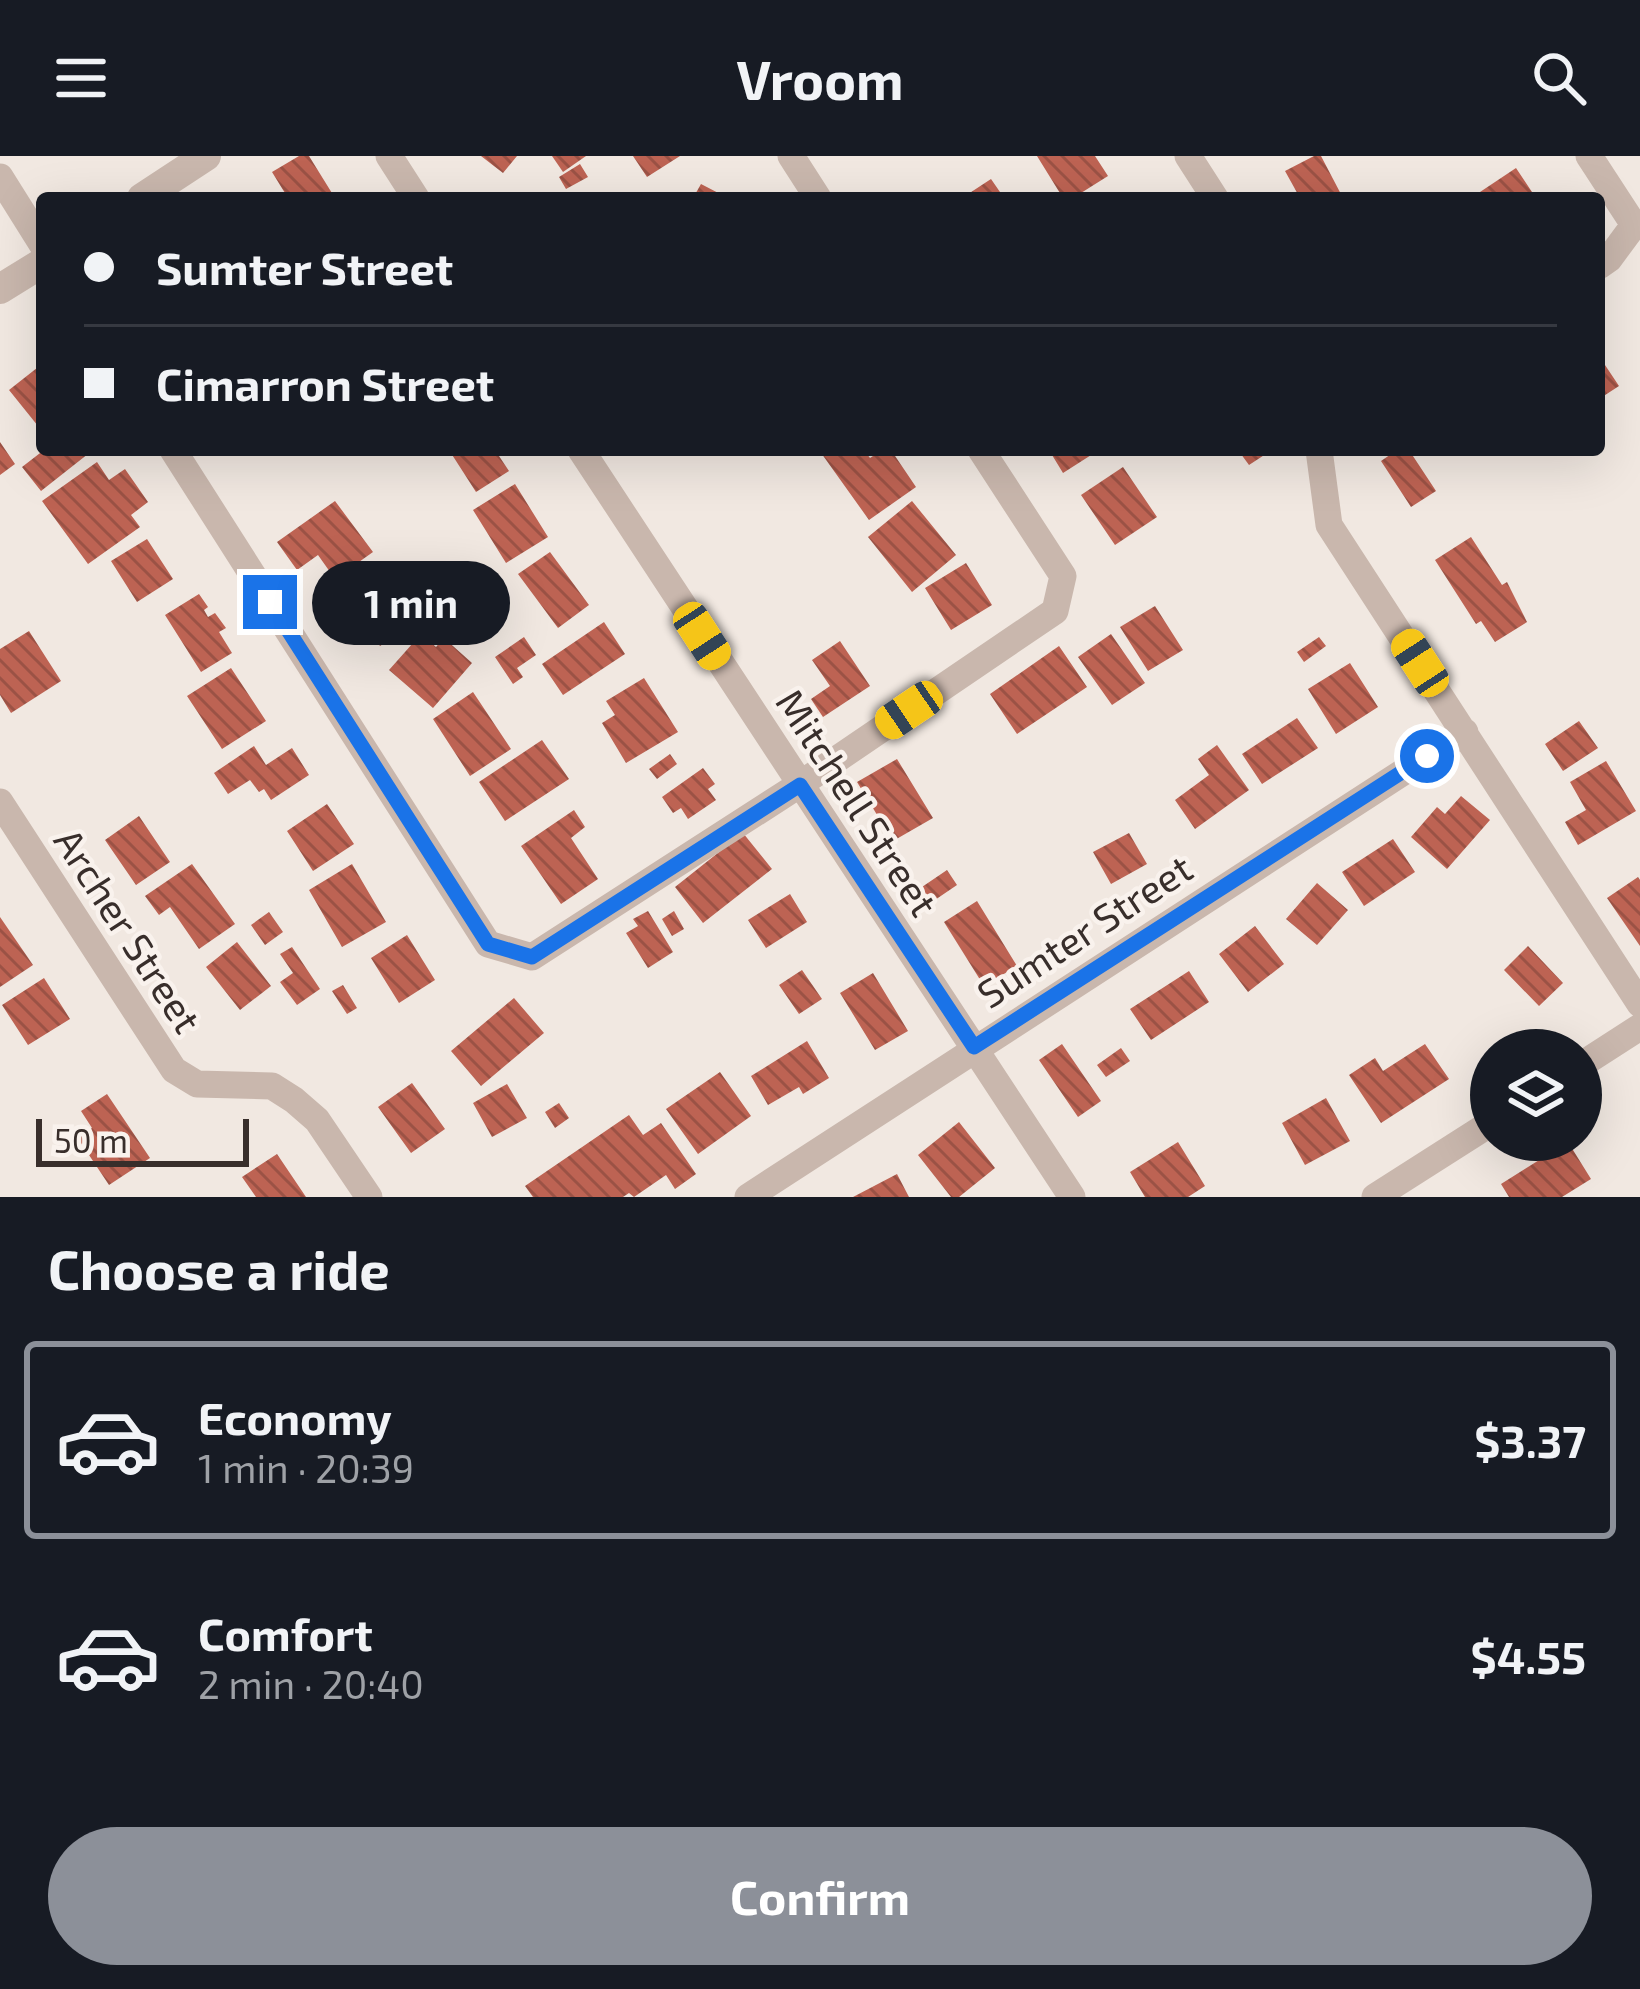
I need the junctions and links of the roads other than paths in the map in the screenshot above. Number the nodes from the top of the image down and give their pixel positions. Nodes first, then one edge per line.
1 (206, 156) edge
2 (388, 156) edge
3 (791, 156) edge
4 (1188, 156) edge
5 (1589, 156) edge
6 (0, 177) edge
7 (151, 192) edge
8 (412, 192) edge
9 (814, 192) edge
10 (1211, 192) edge
11 (36, 234) edge
12 (1605, 262) edge
13 (36, 267) edge
14 (0, 289) edge
15 (177, 456) edge
16 (585, 456) edge
17 (985, 456) edge
18 (1319, 456) edge
19 (1465, 732) junction
20 (800, 785) junction
21 (0, 802) edge
22 (1640, 1004) edge
23 (1640, 1027) edge
24 (974, 1047) junction
25 (1602, 1051) edge
26 (1470, 1136) edge
27 (369, 1197) edge
28 (748, 1197) edge
29 (1072, 1197) edge
30 (1375, 1197) edge

1 - 7 street
2 - 8 street
3 - 9 street
4 - 10 street
5 - 12 street
6 - 11 street
13 - 14 street
15 - 20 street
16 - 20 street, Mitchell Street
17 - 20 street
18 - 19 street
19 - 22 street
19 - 24 street, Sumter Street
20 - 24 street, Mitchell Street
21 - 27 street, Archer Street
23 - 25 street
24 - 28 street, Sumter Street
24 - 29 street, Mitchell Street
26 - 30 street

